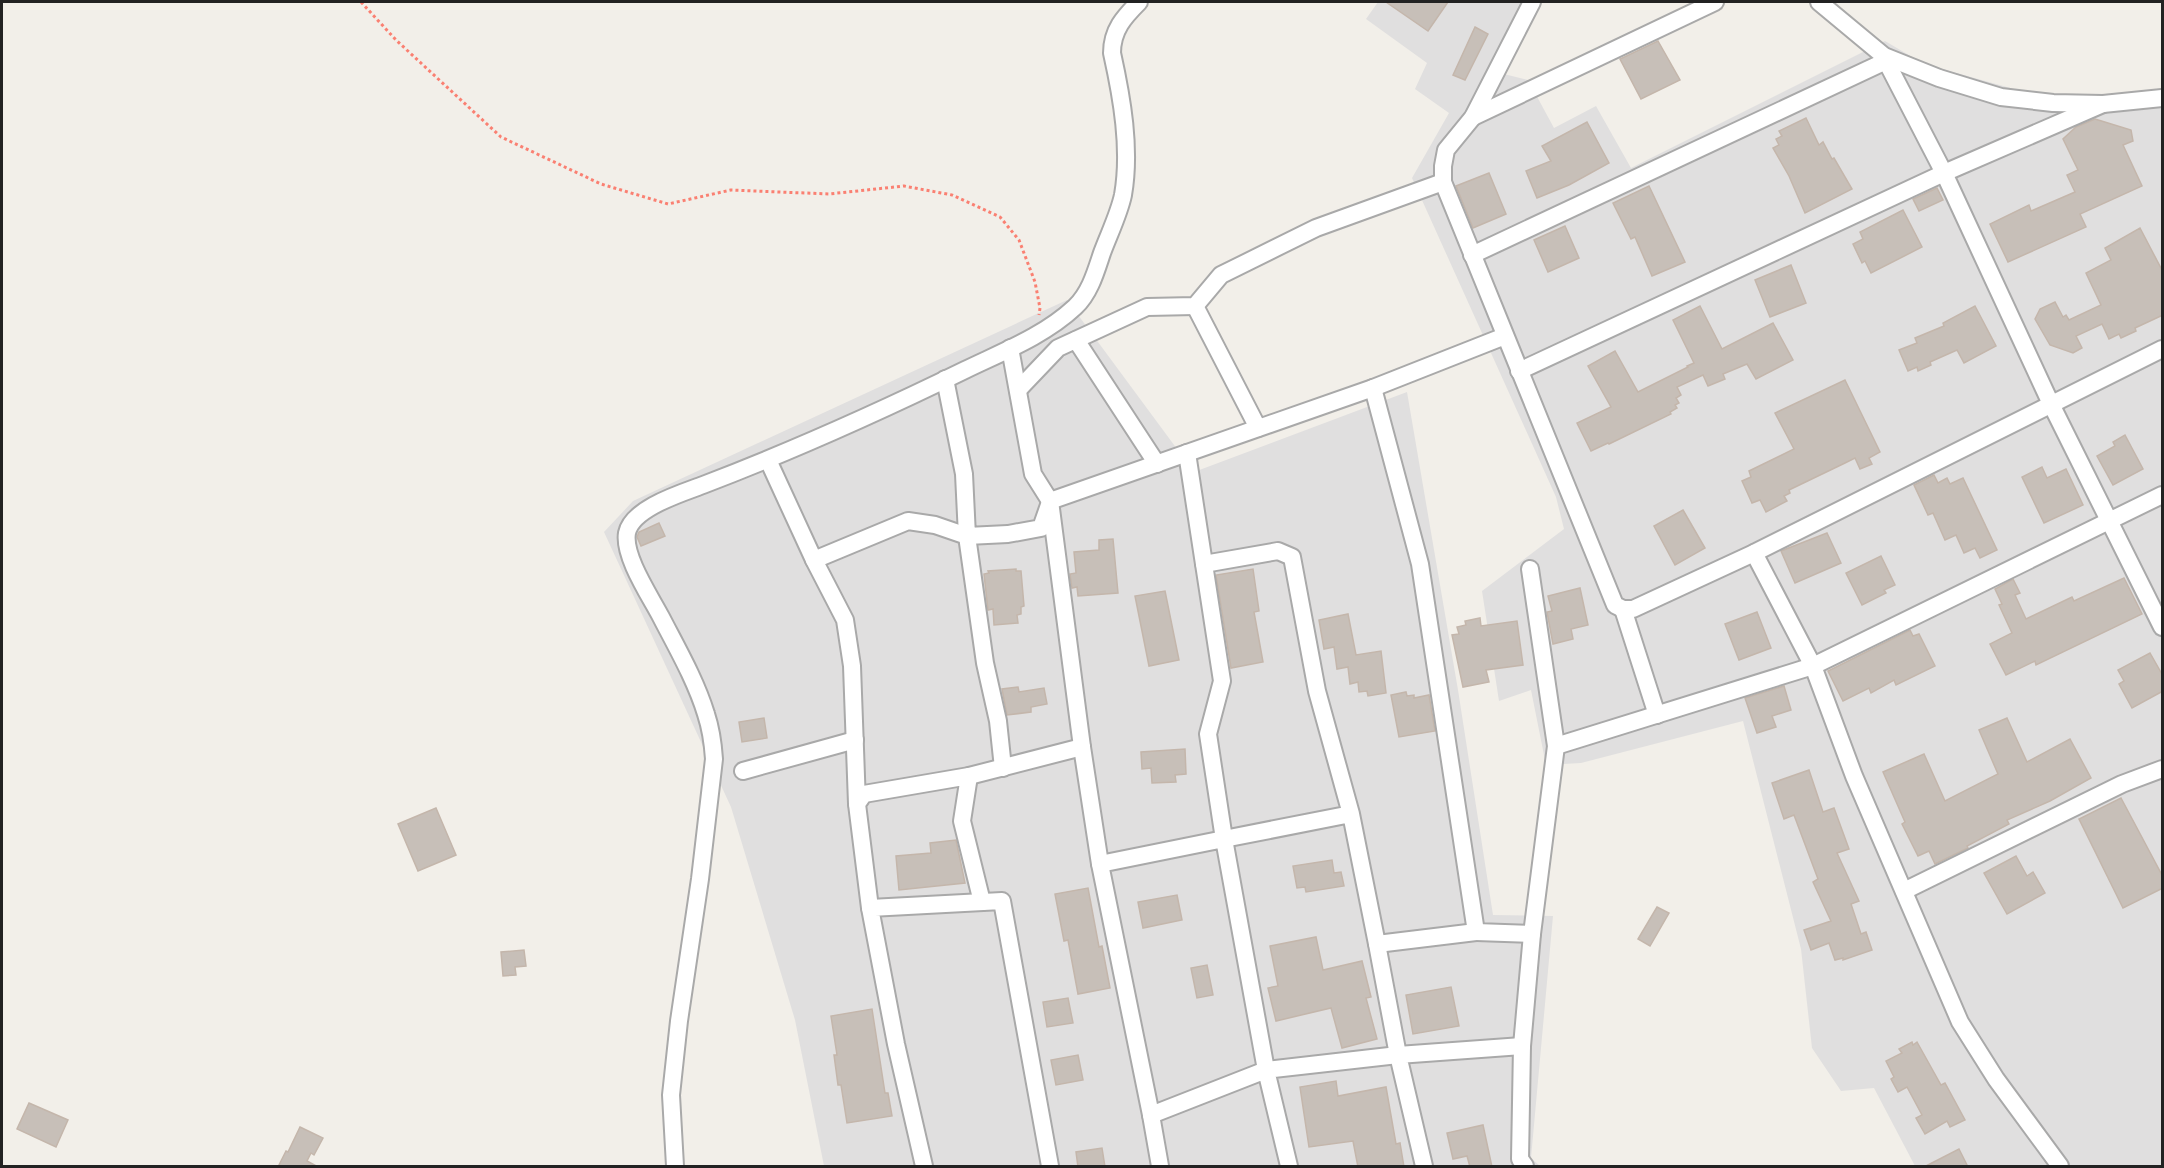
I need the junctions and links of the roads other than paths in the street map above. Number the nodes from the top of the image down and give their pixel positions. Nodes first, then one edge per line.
1 (1140, 2) edge
2 (1532, 2) edge
3 (1715, 2) edge
4 (1819, 2) edge
5 (1885, 59) junction
6 (2103, 104) junction
7 (2160, 104) edge
8 (1473, 117) junction
9 (1944, 172) junction
10 (1443, 182) junction
11 (1472, 255) junction
12 (1195, 306) junction
13 (1505, 336) junction
14 (1076, 340) junction
15 (1010, 348) junction
16 (2163, 349) edge
17 (1519, 371) junction
18 (945, 380) junction
19 (1373, 388) junction
20 (1018, 390) junction
21 (2051, 404) junction
22 (1258, 428) junction
23 (1188, 453) junction
24 (768, 460) junction
25 (1157, 464) junction
26 (2163, 495) edge
27 (1050, 501) junction
28 (2110, 521) junction
29 (967, 536) junction
30 (1754, 554) junction
31 (814, 560) junction
32 (1204, 564) junction
33 (1530, 569) dead end
34 (1623, 609) junction
35 (2163, 627) edge
36 (1814, 666) junction
37 (1658, 715) junction
38 (855, 740) junction
39 (1556, 746) junction
40 (1082, 747) junction
41 (1004, 768) junction
42 (2163, 769) edge
43 (743, 771) dead end
44 (969, 776) junction
45 (857, 804) junction
46 (1351, 814) junction
47 (1224, 839) junction
48 (1100, 864) junction
49 (1904, 891) junction
50 (982, 902) junction
51 (870, 908) junction
52 (1476, 932) junction
53 (1532, 934) junction
54 (1377, 944) junction
55 (1522, 1046) junction
56 (1398, 1055) junction
57 (1266, 1070) junction
58 (1151, 1115) junction
59 (675, 1167) edge
60 (924, 1167) edge
61 (1050, 1167) edge
62 (1160, 1167) edge
63 (1288, 1167) edge
64 (1424, 1167) edge
65 (1525, 1167) edge
66 (2060, 1167) edge

1 - 15 street
2 - 8 street
3 - 8 street
4 - 5 street
5 - 6 street
5 - 9 street
5 - 11 street
6 - 7 street
6 - 9 street
8 - 10 street
9 - 17 street
9 - 21 street
10 - 11 street
10 - 12 street
11 - 13 street
12 - 14 street
12 - 22 street
13 - 17 street
13 - 19 street
14 - 20 street
14 - 25 street
15 - 18 street
15 - 20 street
16 - 21 street
17 - 34 street
18 - 24 street
18 - 29 street
19 - 22 street
19 - 52 street
20 - 27 street
21 - 28 street
21 - 30 street
22 - 23 street
23 - 25 street
23 - 32 street
24 - 31 street
24 - 59 street
25 - 27 street
26 - 28 street
27 - 29 street
27 - 40 street
28 - 35 street
28 - 36 street
29 - 31 street
29 - 41 street
30 - 34 street
30 - 36 street
31 - 38 street
32 - 46 street
32 - 47 street
33 - 39 street
34 - 37 street
36 - 37 street
36 - 49 street
37 - 39 street
38 - 43 street
38 - 45 street
39 - 53 street
40 - 41 street
40 - 48 street
41 - 44 street
42 - 49 street
44 - 45 street
44 - 50 street
45 - 51 street
46 - 47 street
46 - 54 street
47 - 48 street
47 - 57 street
48 - 58 street
49 - 66 street
50 - 51 street
50 - 61 street
51 - 60 street
52 - 53 street
52 - 54 street
53 - 55 street
54 - 56 street
55 - 56 street
55 - 65 street
56 - 57 street
56 - 64 street
57 - 58 street
57 - 63 street
58 - 62 street

